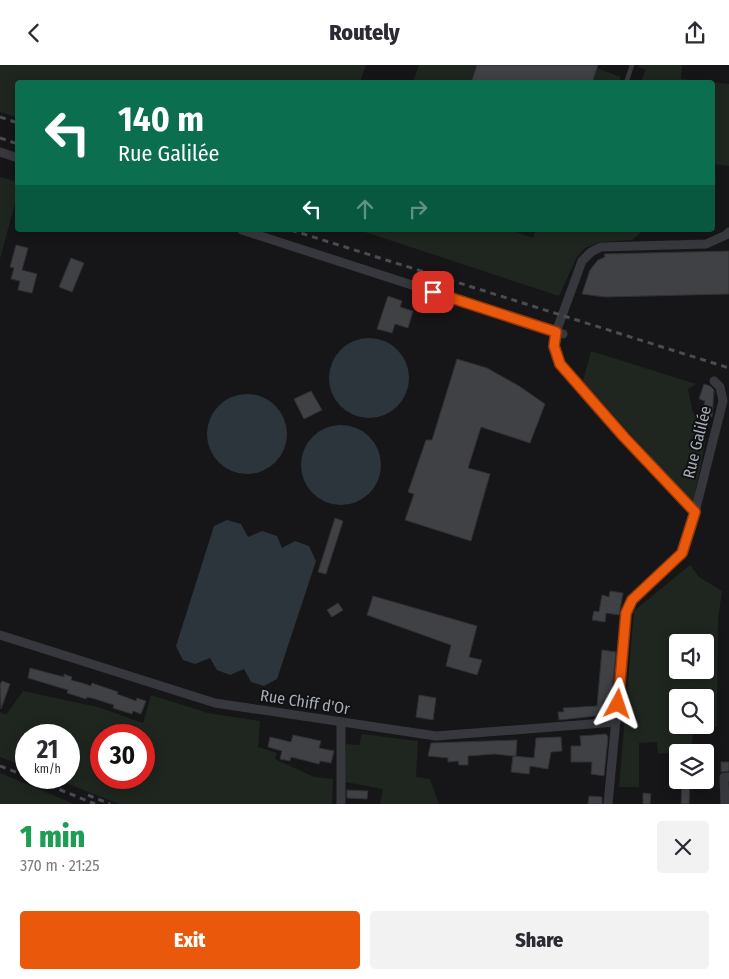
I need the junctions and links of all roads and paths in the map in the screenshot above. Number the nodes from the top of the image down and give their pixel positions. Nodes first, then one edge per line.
1 (632, 65) edge
2 (627, 80) edge
3 (0, 152) edge
4 (15, 157) edge
5 (248, 232) edge
6 (729, 232) edge
7 (559, 333) junction
8 (714, 381) dead end
9 (695, 512) junction
10 (0, 635) edge
11 (616, 722) junction
12 (341, 723) junction
13 (729, 777) edge
14 (341, 804) edge
15 (608, 804) edge
16 (725, 804) edge

1 - 2 lane
3 - 4 street
5 - 7 street
6 - 7 street
7 - 9 street, Rue Galilée
8 - 9 street, Rue Galilée
9 - 11 street, Rue Galilée
10 - 12 street, Rue Chiff d'Or
11 - 12 street, Rue Chiff d'Or
11 - 15 street, Rue Galilée
12 - 14 street
13 - 16 street

